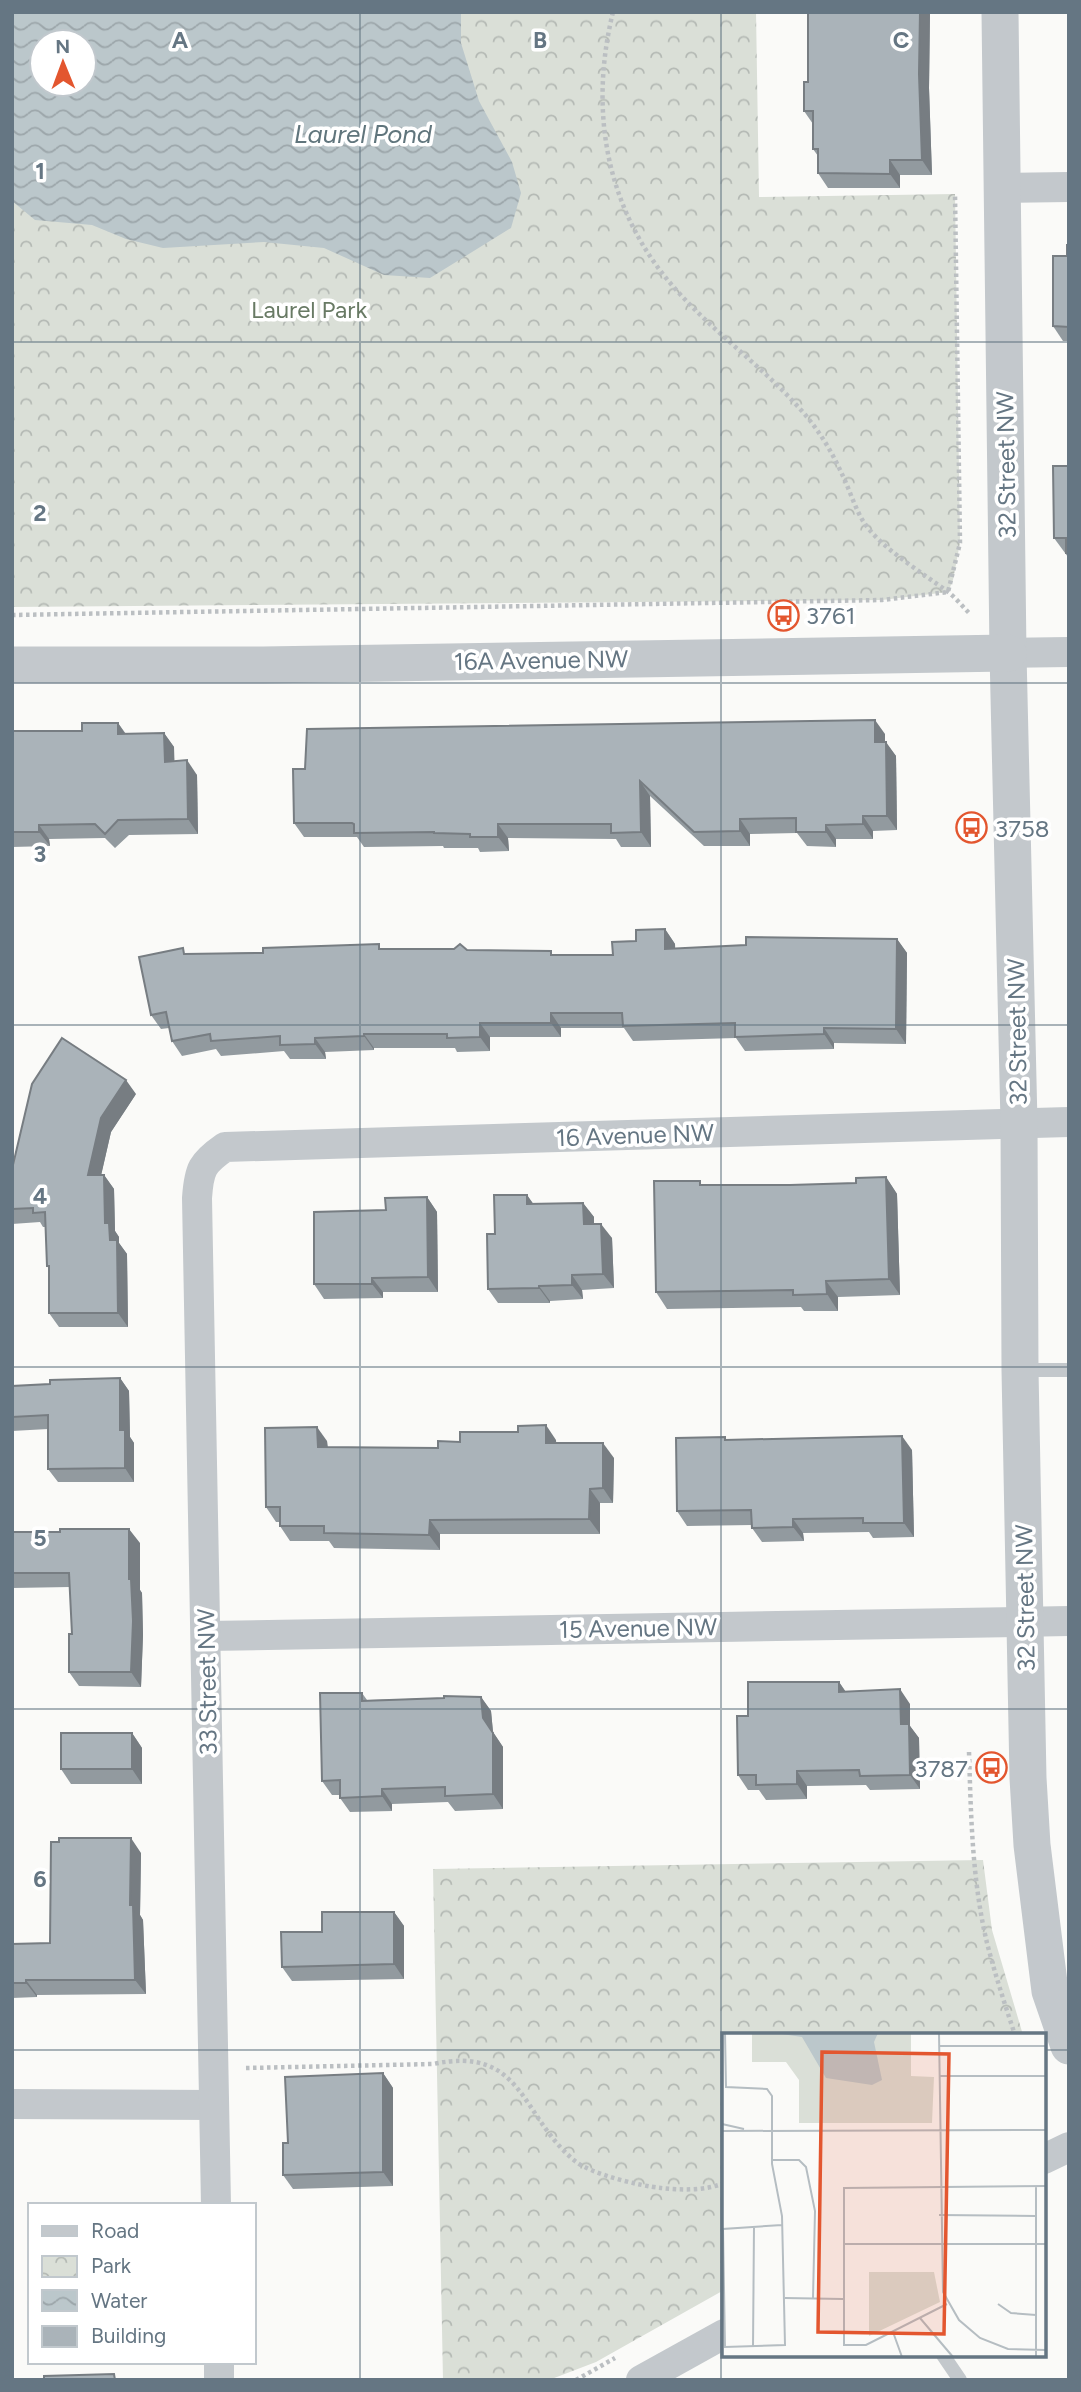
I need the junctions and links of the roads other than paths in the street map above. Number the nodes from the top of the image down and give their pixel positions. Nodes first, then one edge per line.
1 (1000, 12) edge
2 (1069, 187) edge
3 (1002, 188) junction
4 (1069, 652) edge
5 (1008, 653) junction
6 (12, 665) edge
7 (1069, 1122) edge
8 (1019, 1123) junction
9 (206, 1160) joint
10 (1020, 1370) junction
11 (1069, 1370) edge
12 (1026, 1621) junction
13 (1069, 1621) edge
14 (207, 1636) junction
15 (1069, 2046) edge
16 (12, 2104) edge
17 (214, 2105) junction
18 (1069, 2147) edge
19 (1046, 2158) edge
20 (216, 2203) edge
21 (722, 2335) edge
22 (944, 2357) edge
23 (643, 2379) edge
24 (960, 2380) edge

1 - 3 street, 32 Street NW
2 - 3 street
3 - 5 street, 32 Street NW
4 - 5 street, 16A Avenue NW
5 - 6 street, 16A Avenue NW
5 - 8 street, 32 Street NW
7 - 8 street, 16 Avenue NW
8 - 9 street, 16 Avenue NW
8 - 10 street, 32 Street NW
9 - 14 street, 33 Street NW
10 - 11 lane
10 - 12 street, 32 Street NW
12 - 13 street, 15 Avenue NW
12 - 14 street, 15 Avenue NW
12 - 15 street, 32 Street NW
14 - 17 street, 33 Street NW
16 - 17 street
17 - 20 street, 33 Street NW
18 - 19 street
21 - 23 street
22 - 24 lane

